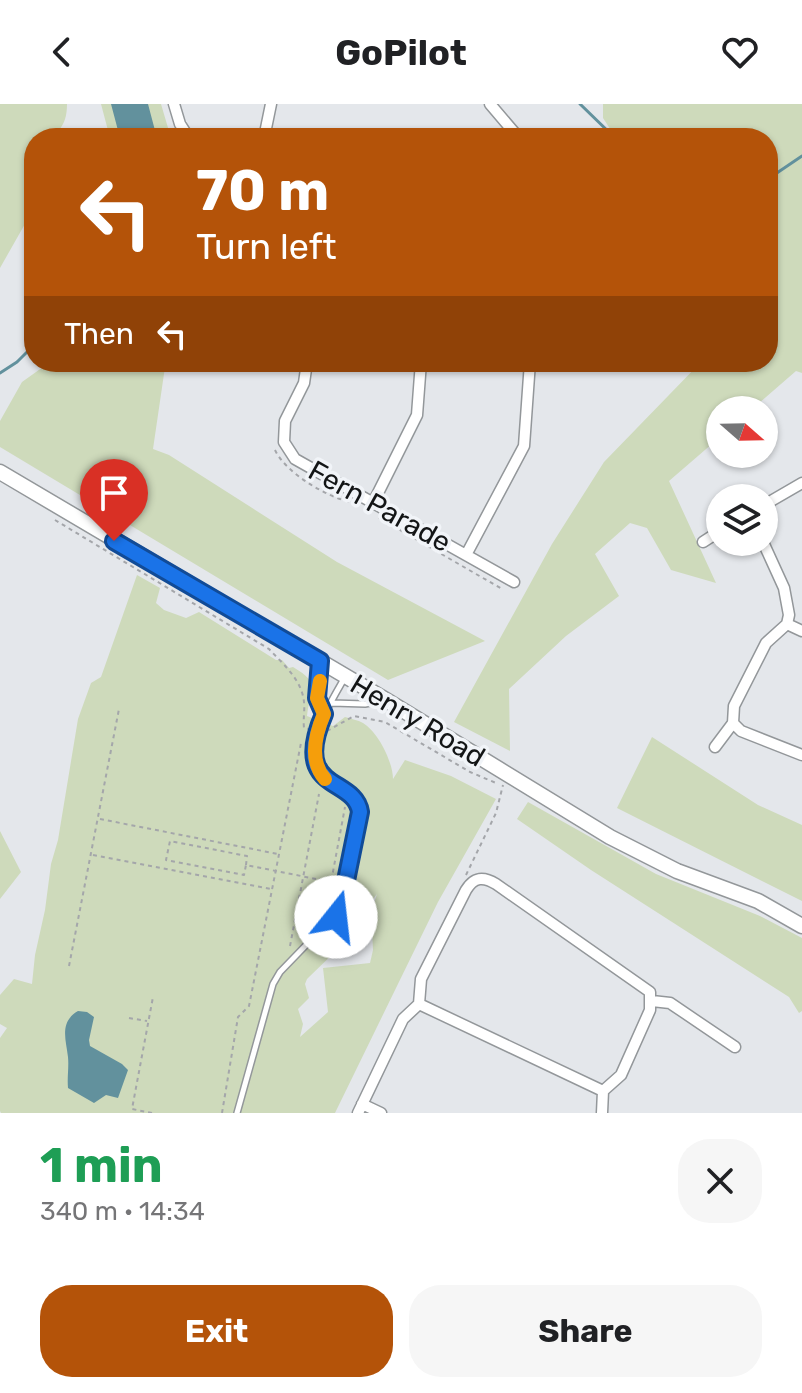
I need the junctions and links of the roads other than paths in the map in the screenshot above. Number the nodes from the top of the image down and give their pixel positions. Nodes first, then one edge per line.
1 (174, 104) edge
2 (271, 104) edge
3 (490, 104) edge
4 (183, 128) edge
5 (266, 128) edge
6 (510, 128) edge
7 (306, 372) edge
8 (420, 372) edge
9 (529, 372) edge
10 (0, 472) edge
11 (802, 483) edge
12 (778, 497) edge
13 (373, 503) junction
14 (706, 540) edge
15 (703, 542) dead end
16 (466, 555) junction
17 (769, 556) edge
18 (514, 582) dead end
19 (787, 624) junction
20 (802, 631) edge
21 (320, 661) junction
22 (346, 676) junction
23 (386, 700) junction
24 (331, 703) junction
25 (324, 714) junction
26 (733, 723) junction
27 (715, 747) dead end
28 (802, 755) edge
29 (802, 926) edge
30 (652, 1001) junction
31 (419, 1004) junction
32 (735, 1047) dead end
33 (603, 1091) junction
34 (360, 1109) edge
35 (237, 1113) edge
36 (381, 1113) edge
37 (602, 1113) edge

1 - 4 street
2 - 5 street
3 - 6 street
7 - 13 street, Fern Parade
8 - 13 street
9 - 16 street
10 - 21 main road, Henry Road
11 - 12 street
13 - 16 street, Fern Parade
14 - 15 street
16 - 18 street, Fern Parade
17 - 19 street
19 - 20 street
19 - 26 street
21 - 22 main road, Henry Road
21 - 25 lane
22 - 23 main road, Henry Road
22 - 24 lane
23 - 24 lane
23 - 29 main road, Henry Road
24 - 25 lane
25 - 35 lane
26 - 27 street
26 - 28 street
30 - 31 street
30 - 32 street
30 - 33 street
31 - 33 street
31 - 34 street
33 - 37 street
34 - 36 street

